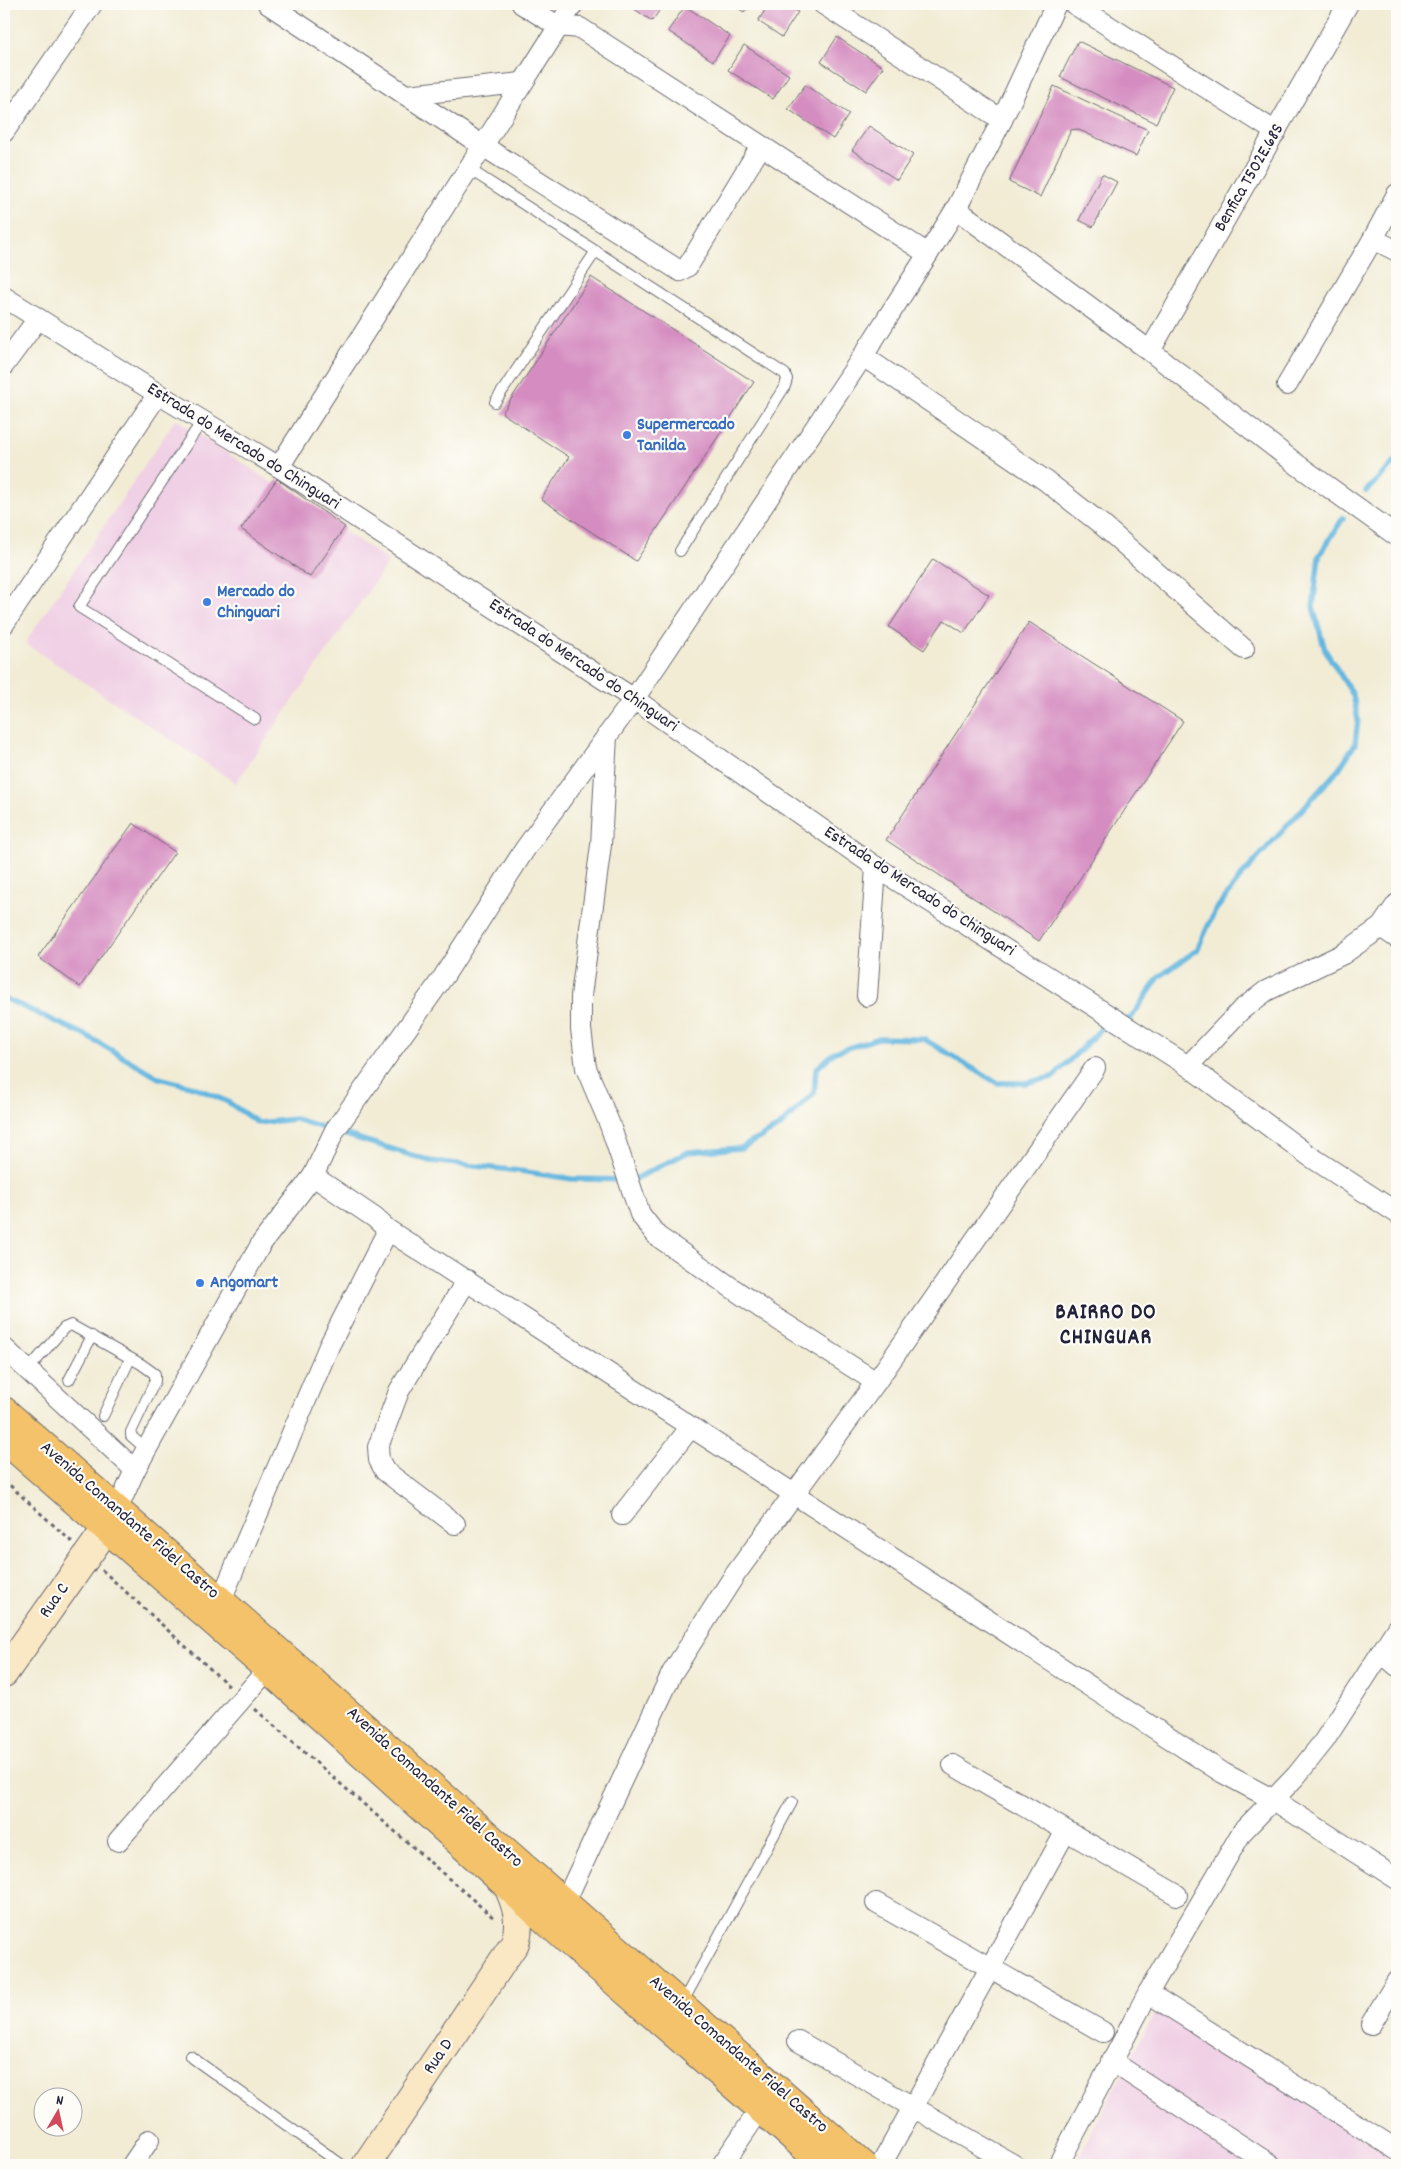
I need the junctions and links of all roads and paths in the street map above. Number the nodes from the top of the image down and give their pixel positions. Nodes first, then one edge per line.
1 (92, 4) edge
2 (268, 4) edge
3 (522, 4) edge
4 (823, 4) edge
5 (1056, 4) edge
6 (1074, 4) edge
7 (1348, 4) edge
8 (569, 5) edge
9 (558, 26) junction
10 (580, 28) junction
11 (522, 83) junction
12 (407, 95) junction
13 (1002, 120) junction
14 (4, 132) edge
15 (1276, 132) junction
16 (483, 146) junction
17 (761, 146) junction
18 (468, 169) junction
19 (1397, 194) edge
20 (956, 209) junction
21 (1374, 239) junction
22 (596, 251) junction
23 (1397, 251) edge
24 (928, 254) junction
25 (4, 297) edge
26 (37, 320) junction
27 (1150, 351) junction
28 (863, 356) junction
29 (4, 365) edge
30 (1287, 385) dead end
31 (158, 394) junction
32 (495, 402) dead end
33 (202, 421) junction
34 (280, 467) junction
35 (1397, 536) edge
36 (680, 551) dead end
37 (4, 624) edge
38 (1244, 649) dead end
39 (634, 699) junction
40 (255, 719) dead end
41 (607, 736) junction
42 (876, 866) junction
43 (1397, 904) edge
44 (1389, 932) edge
45 (867, 996) dead end
46 (1188, 1066) junction
47 (1095, 1068) dead end
48 (313, 1176) junction
49 (1397, 1213) edge
50 (388, 1230) junction
51 (467, 1280) junction
52 (92, 1336) junction
53 (4, 1348) edge
54 (130, 1359) junction
55 (28, 1370) junction
56 (69, 1380) dead end
57 (876, 1382) junction
58 (4, 1411) edge
59 (104, 1416) dead end
60 (690, 1428) junction
61 (4, 1439) edge
62 (146, 1449) junction
63 (135, 1470) junction
64 (794, 1496) junction
65 (622, 1515) dead end
66 (112, 1519) junction
67 (455, 1524) dead end
68 (221, 1600) junction
69 (1397, 1628) edge
70 (1381, 1652) junction
71 (1397, 1666) edge
72 (268, 1669) junction
73 (4, 1672) edge
74 (953, 1765) dead end
75 (1272, 1799) junction
76 (792, 1802) dead end
77 (1066, 1832) junction
78 (118, 1841) dead end
79 (1397, 1879) edge
80 (507, 1884) junction
81 (1178, 1895) dead end
82 (876, 1903) dead end
83 (564, 1904) junction
84 (573, 1946) junction
85 (512, 1948) junction
86 (990, 1968) junction
87 (1397, 1981) edge
88 (1148, 1994) junction
89 (681, 2005) junction
90 (1371, 2024) dead end
91 (1103, 2032) dead end
92 (798, 2041) dead end
93 (190, 2056) dead end
94 (1111, 2061) junction
95 (912, 2107) junction
96 (761, 2108) junction
97 (148, 2140) dead end
98 (1397, 2150) edge
99 (132, 2165) edge
100 (342, 2165) edge
101 (366, 2165) edge
102 (722, 2165) edge
103 (825, 2165) edge
104 (863, 2165) edge
105 (881, 2165) edge
106 (1014, 2165) edge
107 (1058, 2165) edge
108 (1271, 2165) edge

1 - 14 street
2 - 12 street
3 - 9 street
4 - 13 street
5 - 13 street
6 - 15 street
7 - 15 street, Benfica T502E.68S
8 - 9 street
8 - 10 street
9 - 10 street
9 - 11 street
10 - 17 street
11 - 12 street
11 - 16 street
12 - 16 street
13 - 20 street
15 - 27 street, Benfica T502E.68S
16 - 17 street
16 - 18 street
17 - 24 street
18 - 22 lane
18 - 34 street
19 - 21 street
20 - 24 street
20 - 27 street
21 - 23 street
21 - 30 street
22 - 32 lane
22 - 36 lane
24 - 28 street
25 - 26 street, Estrada do Mercado do Chinguari
26 - 29 street
26 - 31 street, Estrada do Mercado do Chinguari
27 - 35 street
28 - 38 street
28 - 39 street
31 - 33 street, Estrada do Mercado do Chinguari
31 - 37 street
33 - 34 street, Estrada do Mercado do Chinguari
33 - 40 lane
34 - 39 street, Estrada do Mercado do Chinguari
39 - 41 street
39 - 42 street, Estrada do Mercado do Chinguari
41 - 48 street
41 - 57 street
42 - 45 street
42 - 46 street, Estrada do Mercado do Chinguari
43 - 44 street
44 - 46 street
46 - 49 street, Estrada do Mercado do Chinguari
47 - 57 street
48 - 50 street
48 - 62 street
50 - 51 street
50 - 68 street
51 - 60 street
51 - 67 street
52 - 54 lane
52 - 55 lane
52 - 56 lane
53 - 55 street
54 - 59 lane
54 - 62 lane
55 - 63 street
57 - 64 street
58 - 66 highway, Avenida Comandante Fidel Castro
60 - 64 street
60 - 65 street
61 - 66 highway, Avenida Comandante Fidel Castro
62 - 63 street
63 - 66 street
64 - 75 street
64 - 83 street
66 - 68 highway, Avenida Comandante Fidel Castro
66 - 72 highway, Avenida Comandante Fidel Castro
66 - 73 street, Rua C
68 - 83 highway, Avenida Comandante Fidel Castro
69 - 70 street
70 - 71 street
70 - 75 street
72 - 78 street
72 - 80 highway, Avenida Comandante Fidel Castro
74 - 77 street
75 - 79 street
75 - 88 street
76 - 89 lane
77 - 81 street
77 - 86 street
80 - 84 highway, Avenida Comandante Fidel Castro
80 - 85 street, Rua D
82 - 86 street
83 - 89 highway, Avenida Comandante Fidel Castro
84 - 85 street, Rua D
84 - 96 highway, Avenida Comandante Fidel Castro
85 - 101 street, Rua D
86 - 91 street
86 - 95 street
87 - 90 street
88 - 94 street
88 - 98 street
89 - 104 highway, Avenida Comandante Fidel Castro
92 - 95 street
93 - 100 lane
94 - 107 street
94 - 108 street
95 - 105 street
95 - 106 street
96 - 102 street
96 - 103 highway, Avenida Comandante Fidel Castro
97 - 99 street

